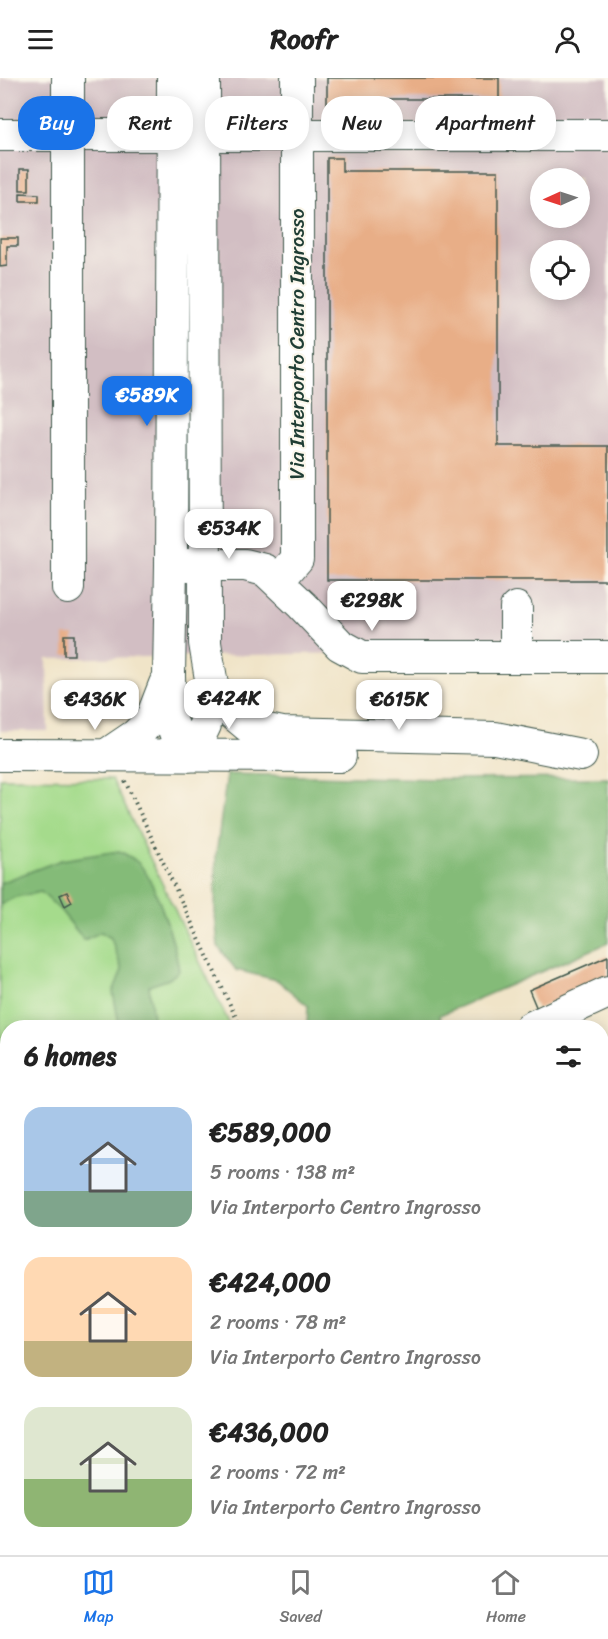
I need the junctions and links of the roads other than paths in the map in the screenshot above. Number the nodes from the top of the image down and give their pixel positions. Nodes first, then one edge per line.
1 (68, 78) edge
2 (173, 78) edge
3 (204, 78) edge
4 (297, 78) edge
5 (68, 96) edge
6 (173, 96) edge
7 (297, 96) edge
8 (0, 135) edge
9 (18, 135) edge
10 (309, 135) edge
11 (608, 135) edge
12 (193, 136) edge
13 (204, 136) junction
14 (68, 150) edge
15 (173, 150) edge
16 (297, 150) edge
17 (171, 565) junction
18 (205, 565) junction
19 (278, 581) junction
20 (68, 588) dead end
21 (516, 608) dead end
22 (516, 657) junction
23 (608, 657) edge
24 (169, 675) junction
25 (212, 685) junction
26 (0, 755) edge
27 (594, 755) edge
28 (112, 756) junction
29 (190, 756) junction
30 (608, 992) edge
31 (547, 1020) edge

1 - 5 street
2 - 6 street
3 - 13 street
4 - 7 street, Via Interporto Centro Ingrosso
8 - 9 street
10 - 11 street
12 - 13 street
13 - 18 street
14 - 20 street
15 - 17 street
16 - 19 street, Via Interporto Centro Ingrosso
17 - 18 street
17 - 24 street
18 - 19 street
18 - 25 street
19 - 22 street
21 - 22 street
22 - 23 street
24 - 28 street
24 - 29 street
25 - 27 street
25 - 29 street
26 - 28 street
27 - 29 street
28 - 29 street
30 - 31 street

